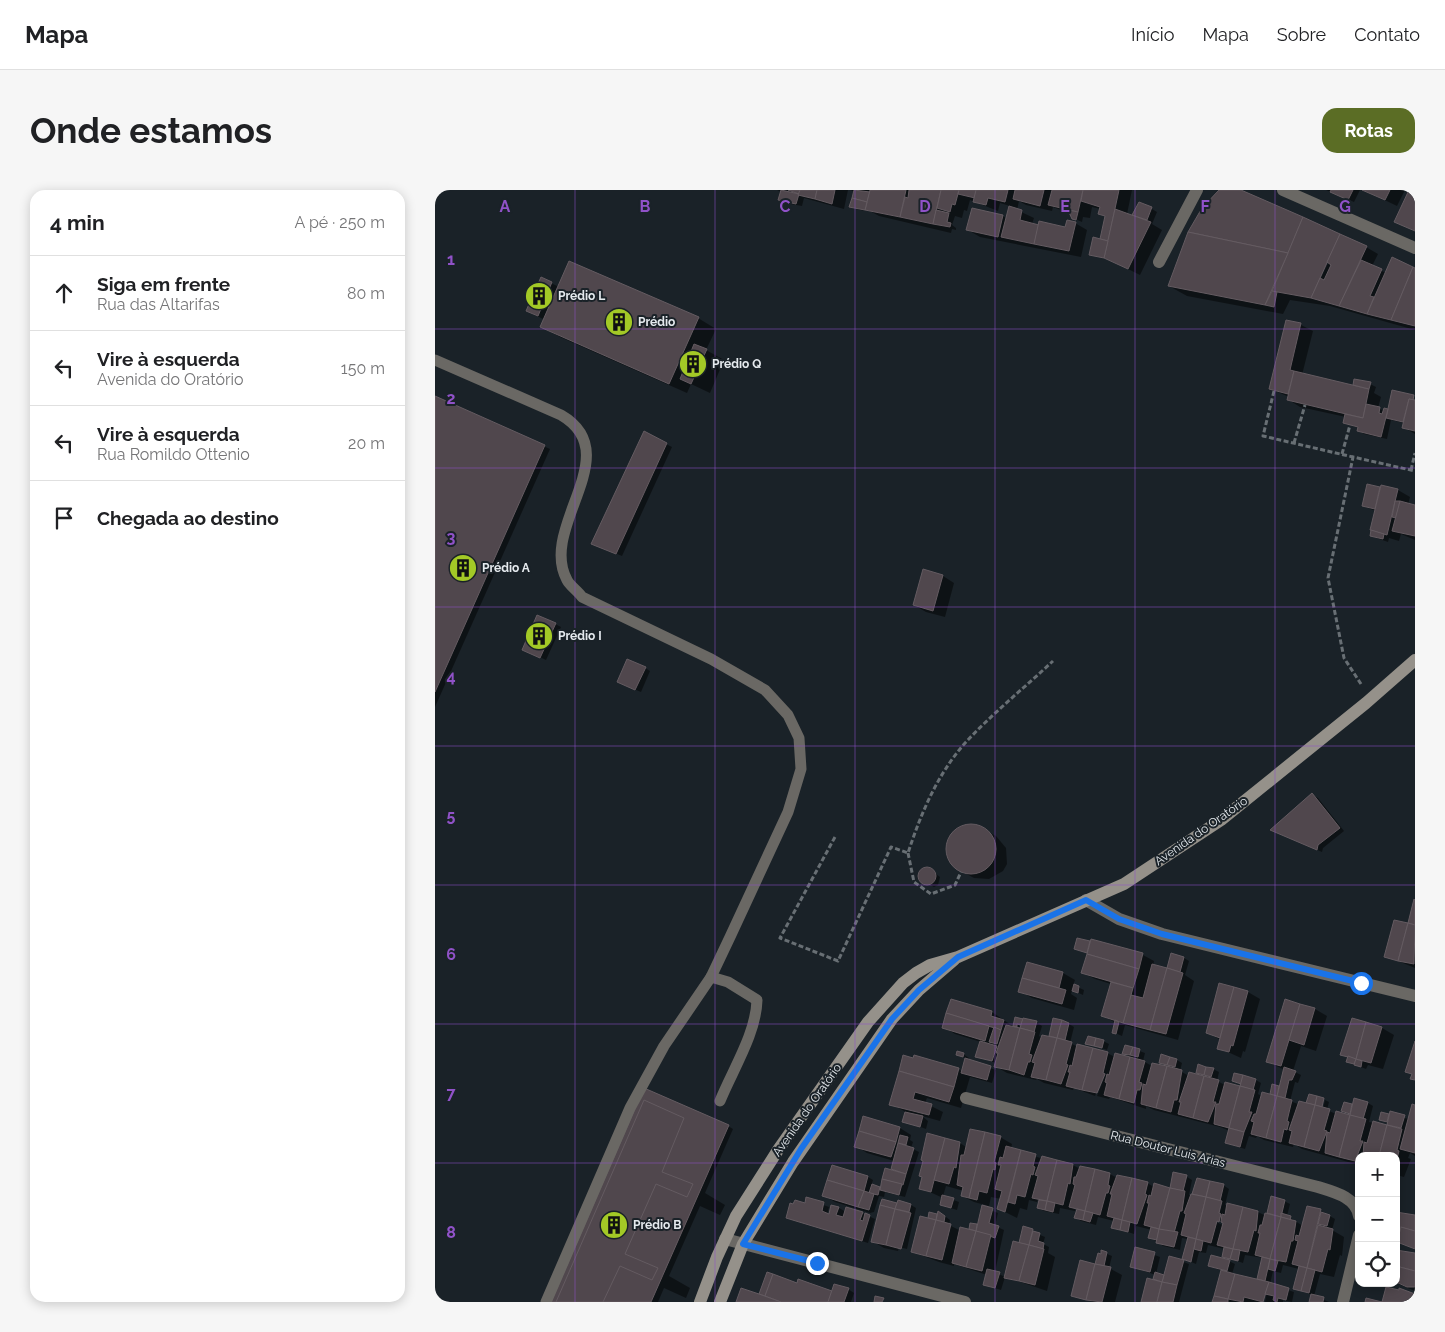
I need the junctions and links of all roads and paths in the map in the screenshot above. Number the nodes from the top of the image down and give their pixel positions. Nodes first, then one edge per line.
1 (1197, 190) edge
2 (1283, 190) edge
3 (1415, 248) edge
4 (1159, 262) dead end
5 (435, 360) edge
6 (1274, 391) dead end
7 (1305, 405) dead end
8 (1351, 425) dead end
9 (1294, 443) junction
10 (1415, 453) edge
11 (1342, 454) junction
12 (1353, 457) junction
13 (1413, 471) edge
14 (1415, 660) edge
15 (1053, 661) dead end
16 (1371, 698) junction
17 (835, 837) dead end
18 (908, 852) junction
19 (961, 872) dead end
20 (1086, 900) junction
21 (958, 957) junction
22 (711, 977) junction
23 (1415, 996) edge
24 (967, 1098) dead end
25 (720, 1100) dead end
26 (1355, 1207) edge
27 (725, 1239) junction
28 (1357, 1242) edge
29 (743, 1244) junction
30 (545, 1302) edge
31 (700, 1302) edge
32 (720, 1302) edge
33 (965, 1302) edge
34 (1343, 1302) edge

1 - 4 street
2 - 3 street
5 - 22 lane
6 - 9 path
7 - 9 path
8 - 11 path
9 - 11 path
10 - 13 path
11 - 12 path
12 - 13 path
12 - 16 path
14 - 16 main road, Avenida do Oratório
15 - 18 path
16 - 20 main road, Avenida do Oratório
17 - 18 path
18 - 19 path
20 - 21 main road, Avenida do Oratório
20 - 23 street
21 - 27 main road, Avenida do Oratório
21 - 29 main road, Avenida do Oratório
22 - 25 lane
22 - 30 lane
24 - 26 street, Rua Doutor Luis Arias
27 - 29 street
27 - 31 main road, Avenida do Oratório
28 - 34 street
29 - 32 main road, Avenida do Oratório
29 - 33 street

